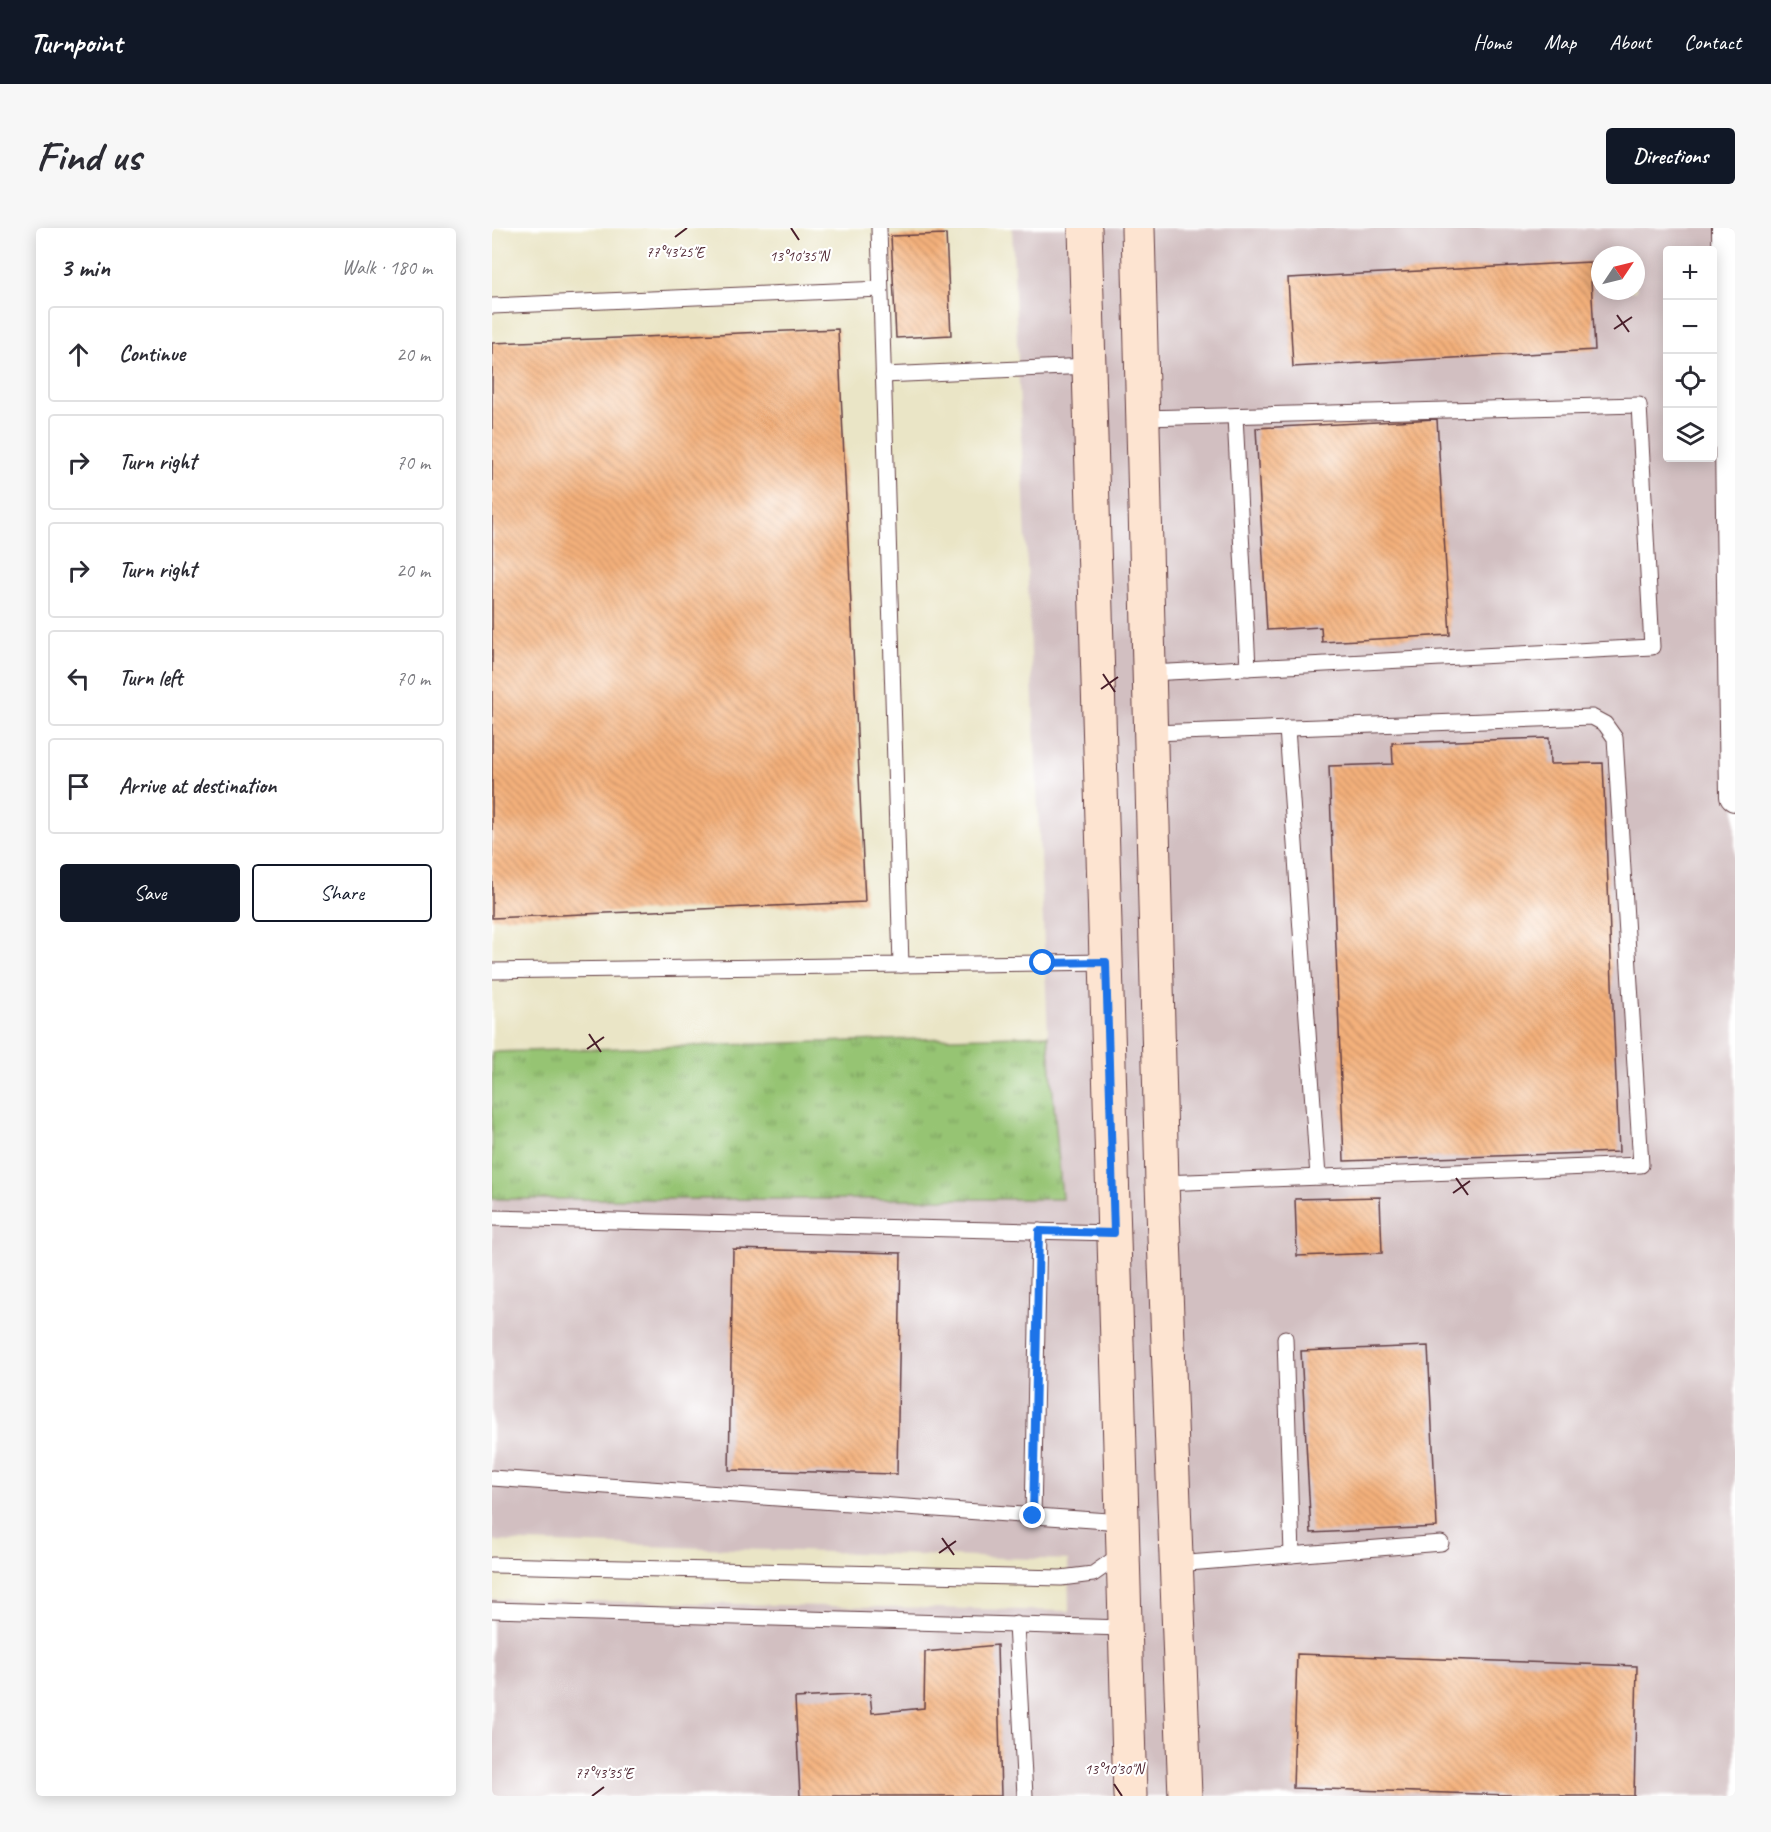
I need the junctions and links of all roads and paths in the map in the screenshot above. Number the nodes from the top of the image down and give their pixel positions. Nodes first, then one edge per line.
1 (879, 228) edge
2 (1085, 228) edge
3 (1138, 228) edge
4 (1727, 228) edge
5 (880, 289) junction
6 (492, 306) edge
7 (1089, 366) junction
8 (883, 375) junction
9 (1235, 416) junction
10 (1143, 418) junction
11 (1248, 668) junction
12 (1150, 673) junction
13 (1287, 728) junction
14 (1152, 733) junction
15 (1735, 796) edge
16 (1106, 962) junction
17 (901, 965) junction
18 (492, 971) edge
19 (1318, 1177) junction
20 (1162, 1183) junction
21 (492, 1218) edge
22 (1039, 1231) junction
23 (1114, 1233) junction
24 (1285, 1338) dead end
25 (492, 1478) edge
26 (1033, 1516) junction
27 (1122, 1538) junction
28 (1441, 1543) dead end
29 (1292, 1555) junction
30 (1176, 1564) junction
31 (492, 1565) edge
32 (492, 1610) edge
33 (1016, 1624) junction
34 (1125, 1628) junction
35 (1025, 1796) edge
36 (1130, 1796) edge
37 (1185, 1796) edge

1 - 5 lane
2 - 7 main road
3 - 10 main road
4 - 15 street
5 - 6 lane
5 - 8 lane
7 - 8 lane
7 - 16 main road
8 - 17 lane
9 - 10 lane
9 - 11 lane
9 - 11 lane
10 - 12 main road
11 - 12 lane
12 - 14 main road
13 - 14 lane
13 - 19 lane
13 - 19 lane
14 - 20 main road
16 - 17 lane
16 - 23 main road
17 - 18 lane
19 - 20 lane
20 - 30 main road
21 - 22 lane
22 - 23 lane
22 - 26 lane
23 - 27 main road
24 - 29 lane
25 - 26 lane
26 - 27 lane
27 - 31 lane
27 - 34 main road
28 - 29 lane
29 - 30 lane
30 - 37 main road
32 - 33 lane
33 - 34 lane
33 - 35 lane
34 - 36 main road

